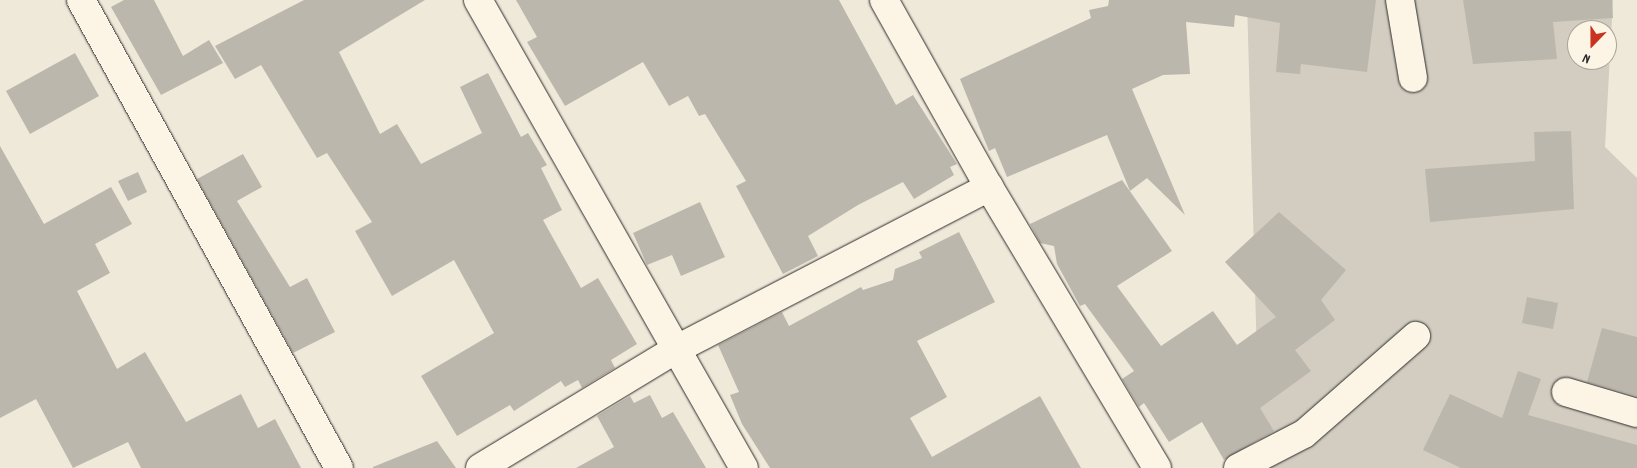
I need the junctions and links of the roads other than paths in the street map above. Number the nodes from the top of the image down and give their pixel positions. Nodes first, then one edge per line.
1 (81, 0) edge
2 (478, 0) edge
3 (884, 0) edge
4 (1400, 0) edge
5 (1414, 78) dead end
6 (989, 187) junction
7 (1416, 336) dead end
8 (675, 350) junction
9 (1566, 392) dead end
10 (1637, 413) edge
11 (339, 468) edge
12 (480, 468) edge
13 (744, 468) edge
14 (1157, 468) edge
15 (1238, 468) edge

1 - 11 street
2 - 8 street
3 - 6 street
4 - 5 street
6 - 8 street
6 - 14 street
7 - 15 street
8 - 12 street
8 - 13 street
9 - 10 street

